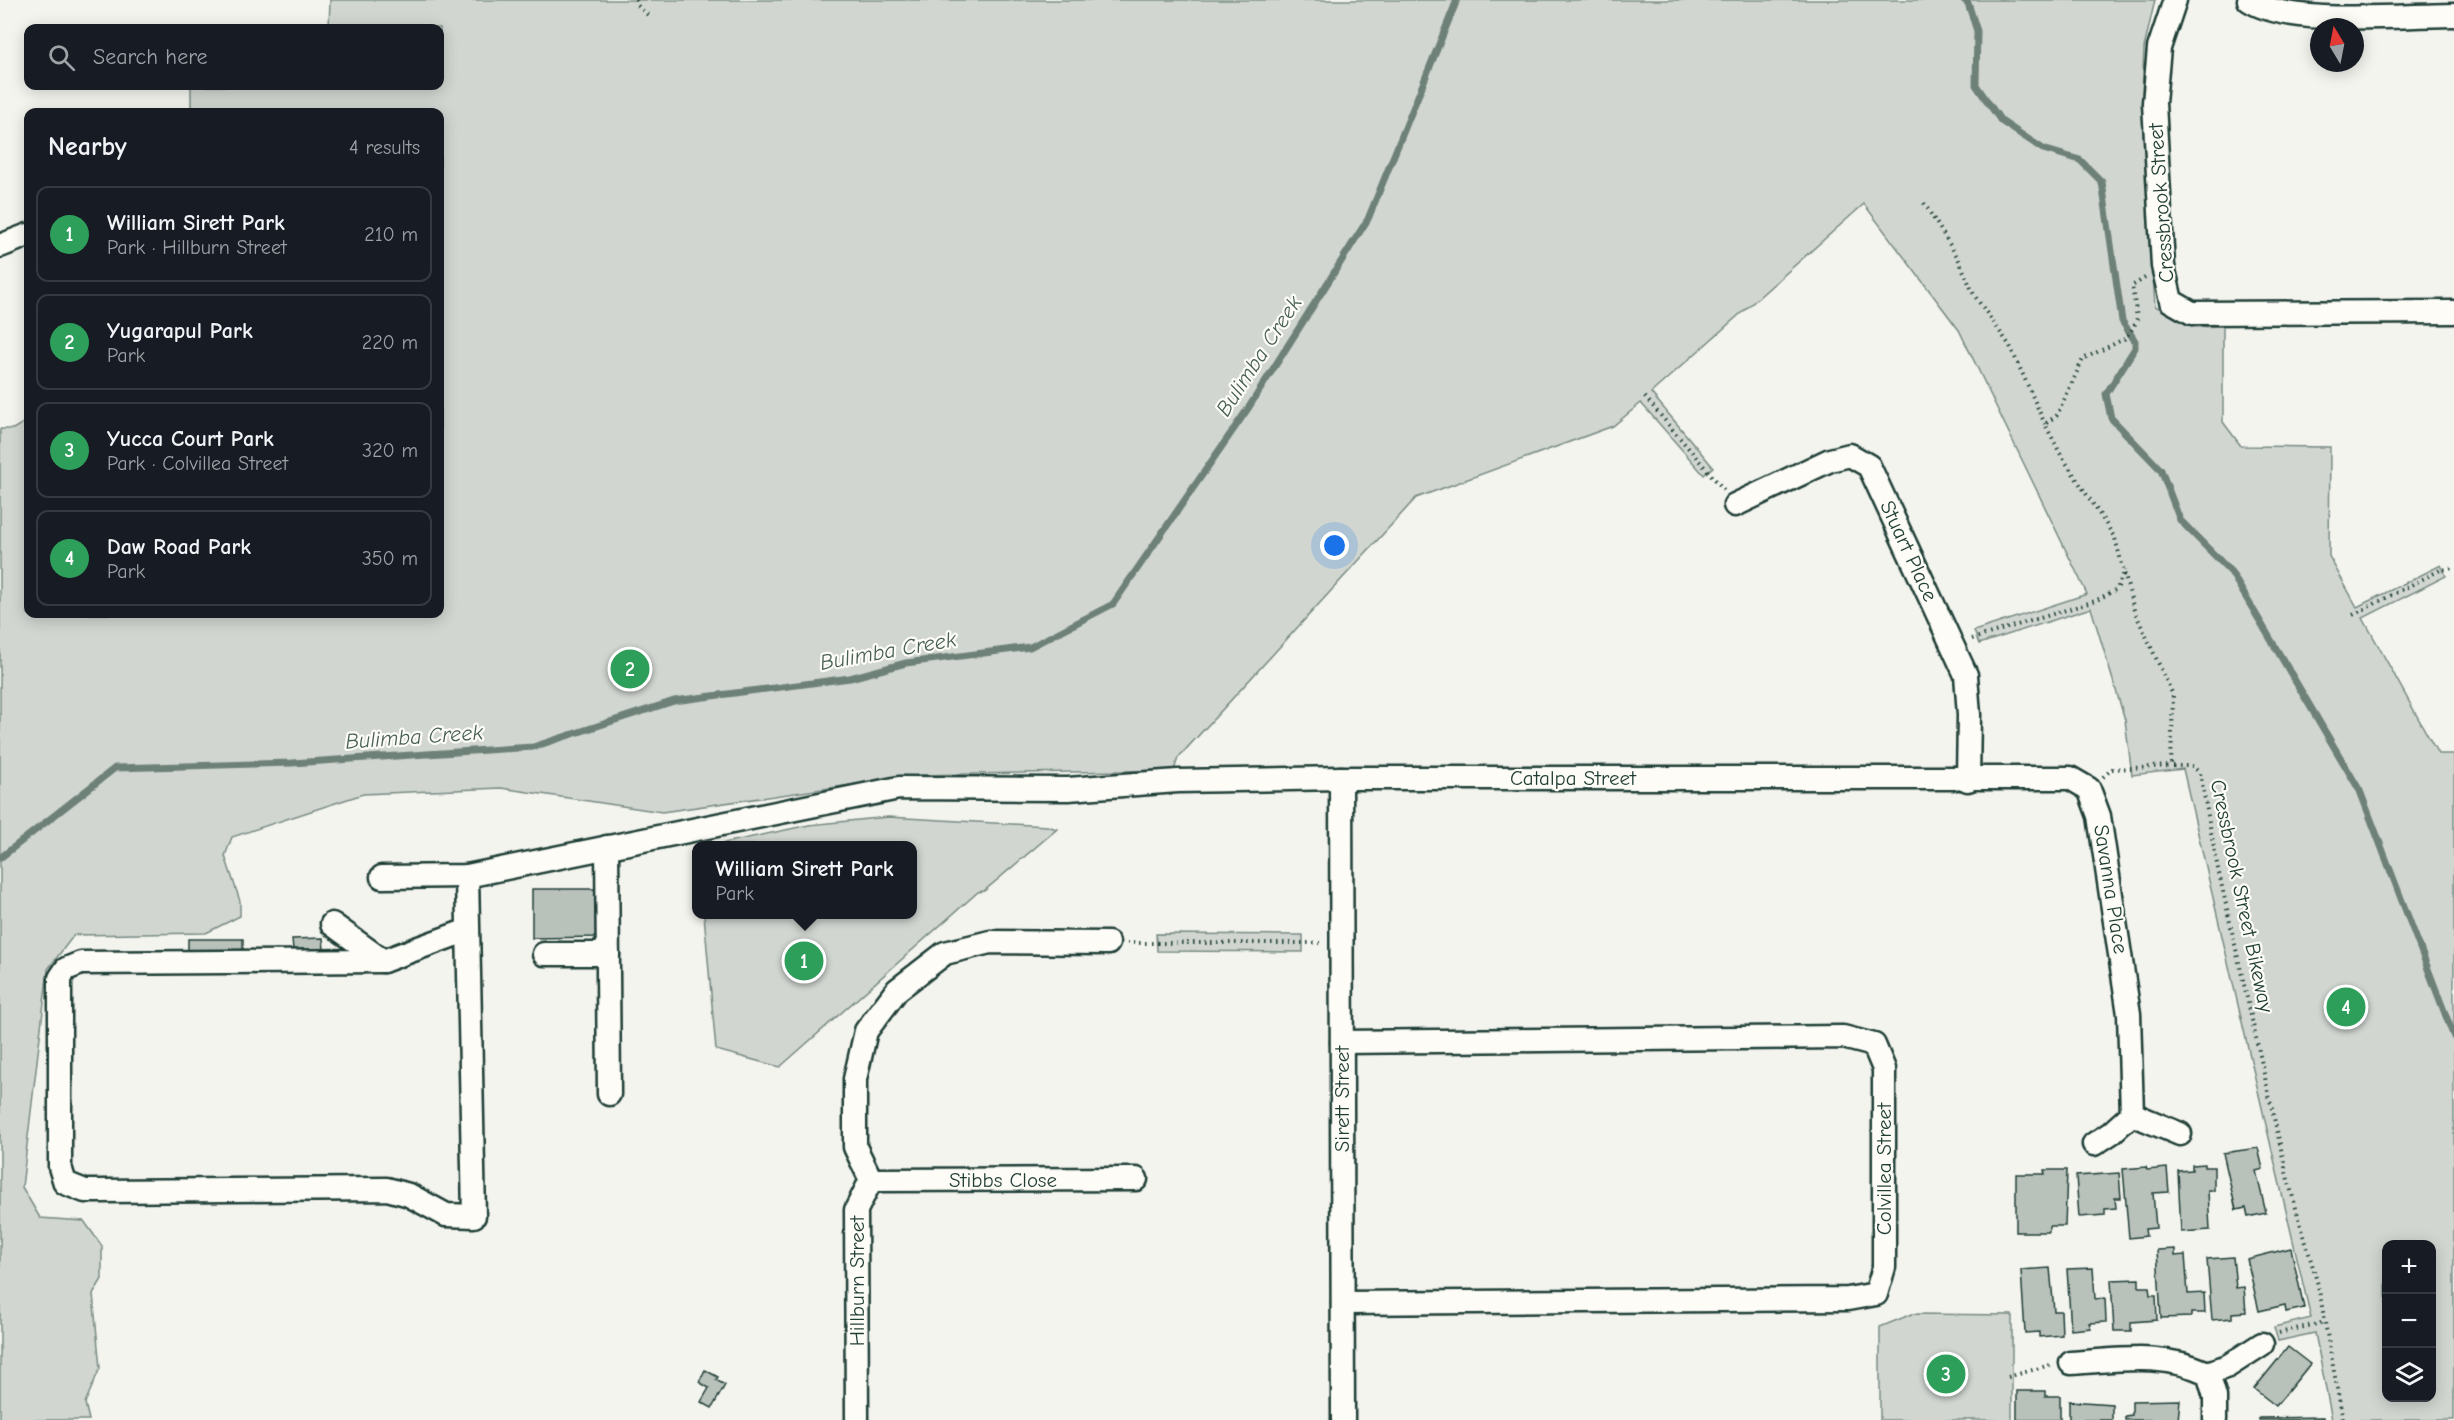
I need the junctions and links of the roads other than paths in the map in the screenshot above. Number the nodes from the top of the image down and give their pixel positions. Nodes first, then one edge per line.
1 (2175, 0) edge
2 (2249, 0) edge
3 (2454, 15) edge
4 (24, 236) edge
5 (0, 246) edge
6 (2454, 312) edge
7 (1735, 505) road end
8 (1341, 778) junction
9 (1968, 780) junction
10 (607, 847) junction
11 (467, 876) junction
12 (382, 877) dead end
13 (332, 924) dead end
14 (468, 930) junction
15 (1108, 943) road end
16 (544, 954) dead end
17 (608, 954) junction
18 (383, 962) junction
19 (1342, 1042) junction
20 (609, 1094) dead end
21 (2132, 1114) junction
22 (2180, 1134) dead end
23 (2094, 1144) dead end
24 (1136, 1179) dead end
25 (871, 1180) junction
26 (1343, 1303) junction
27 (2262, 1344) road end
28 (2072, 1363) road end
29 (2208, 1373) junction
30 (857, 1420) edge
31 (1343, 1420) edge
32 (2215, 1420) edge

1 - 6 street, Cressbrook Street
2 - 3 street
4 - 5 street
7 - 9 street, Stuart Place
8 - 9 street, Catalpa Street
8 - 10 street, Catalpa Street
8 - 19 street, Sirett Street
9 - 21 street, Savanna Place
10 - 11 street, Catalpa Street
10 - 17 street
11 - 12 street, Catalpa Street
11 - 14 street
13 - 18 street
14 - 18 street
14 - 18 street
15 - 25 street
16 - 17 street
17 - 20 street
19 - 26 street, Sirett Street
19 - 26 street, Colvillea Street
21 - 22 street
21 - 23 street
24 - 25 street, Stibbs Close
25 - 30 street, Hillburn Street
26 - 31 street, Sirett Street
27 - 29 street
28 - 29 street
29 - 32 street

